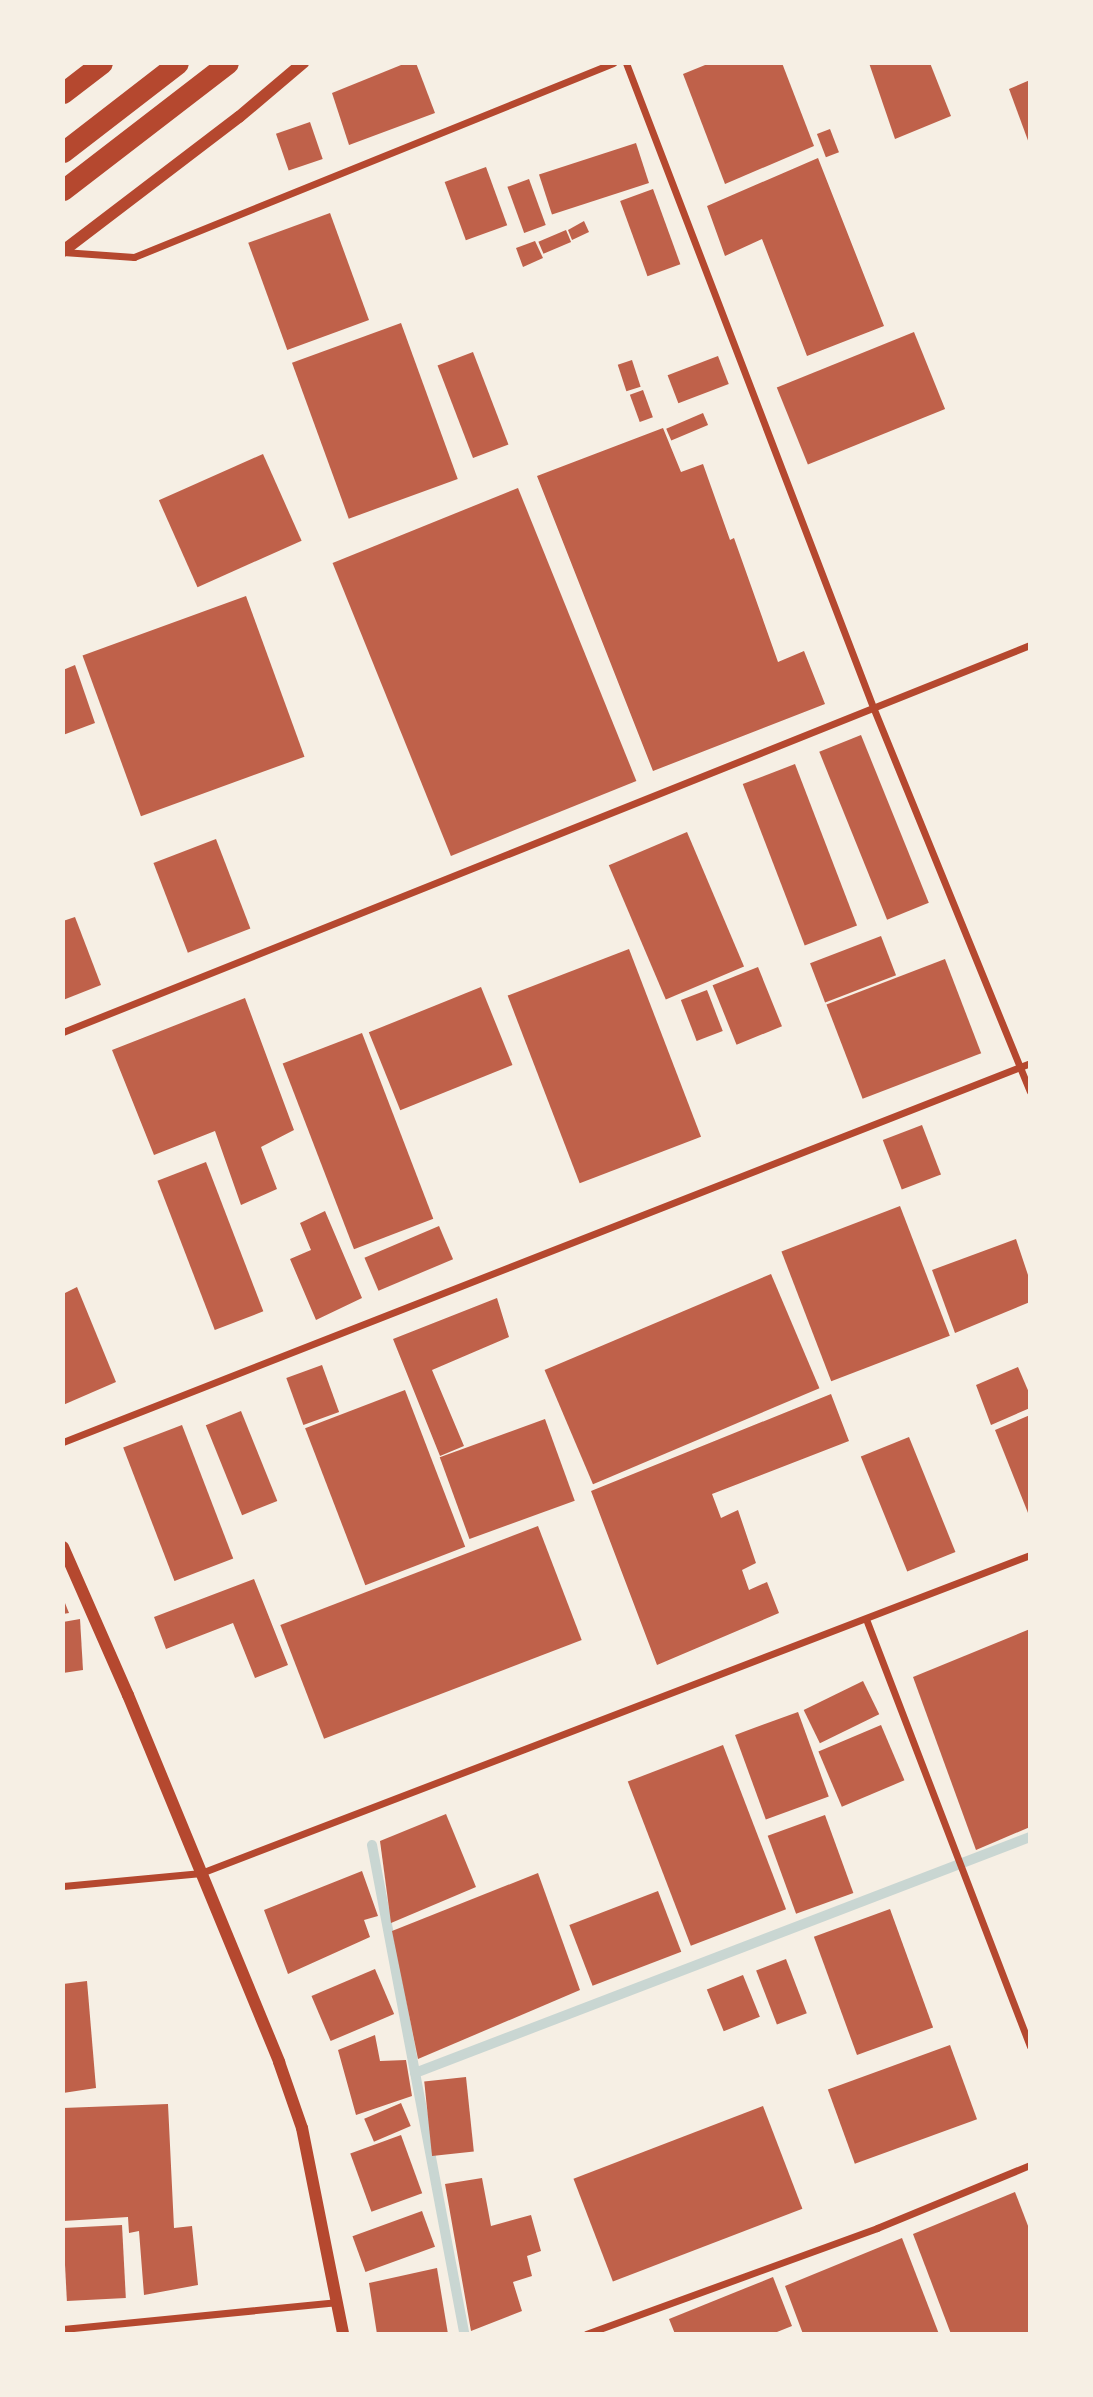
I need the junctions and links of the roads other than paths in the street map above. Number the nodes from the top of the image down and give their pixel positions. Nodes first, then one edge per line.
1 (102, 63) edge
2 (178, 63) edge
3 (228, 63) edge
4 (303, 63) edge
5 (613, 63) edge
6 (626, 63) edge
7 (63, 93) edge
8 (63, 152) edge
9 (63, 190) edge
10 (63, 251) edge
11 (1030, 645) edge
12 (873, 706) junction
13 (63, 1032) edge
14 (1030, 1063) edge
15 (1021, 1067) junction
16 (1030, 1091) edge
17 (63, 1442) edge
18 (63, 1547) edge
19 (1030, 1555) edge
20 (866, 1619) junction
21 (201, 1873) junction
22 (63, 1886) edge
23 (1030, 2047) edge
24 (1030, 2165) edge
25 (337, 2302) junction
26 (63, 2329) edge
27 (343, 2334) edge
28 (586, 2334) edge

1 - 7 highway
2 - 8 highway
3 - 9 highway
4 - 10 street
5 - 10 street
6 - 12 street
11 - 12 street
12 - 13 street
12 - 15 street
14 - 15 street
15 - 16 street
15 - 17 street
18 - 21 street
19 - 20 street
20 - 21 street
20 - 23 street
21 - 22 street
21 - 25 street
24 - 28 street
25 - 26 street
25 - 27 street

